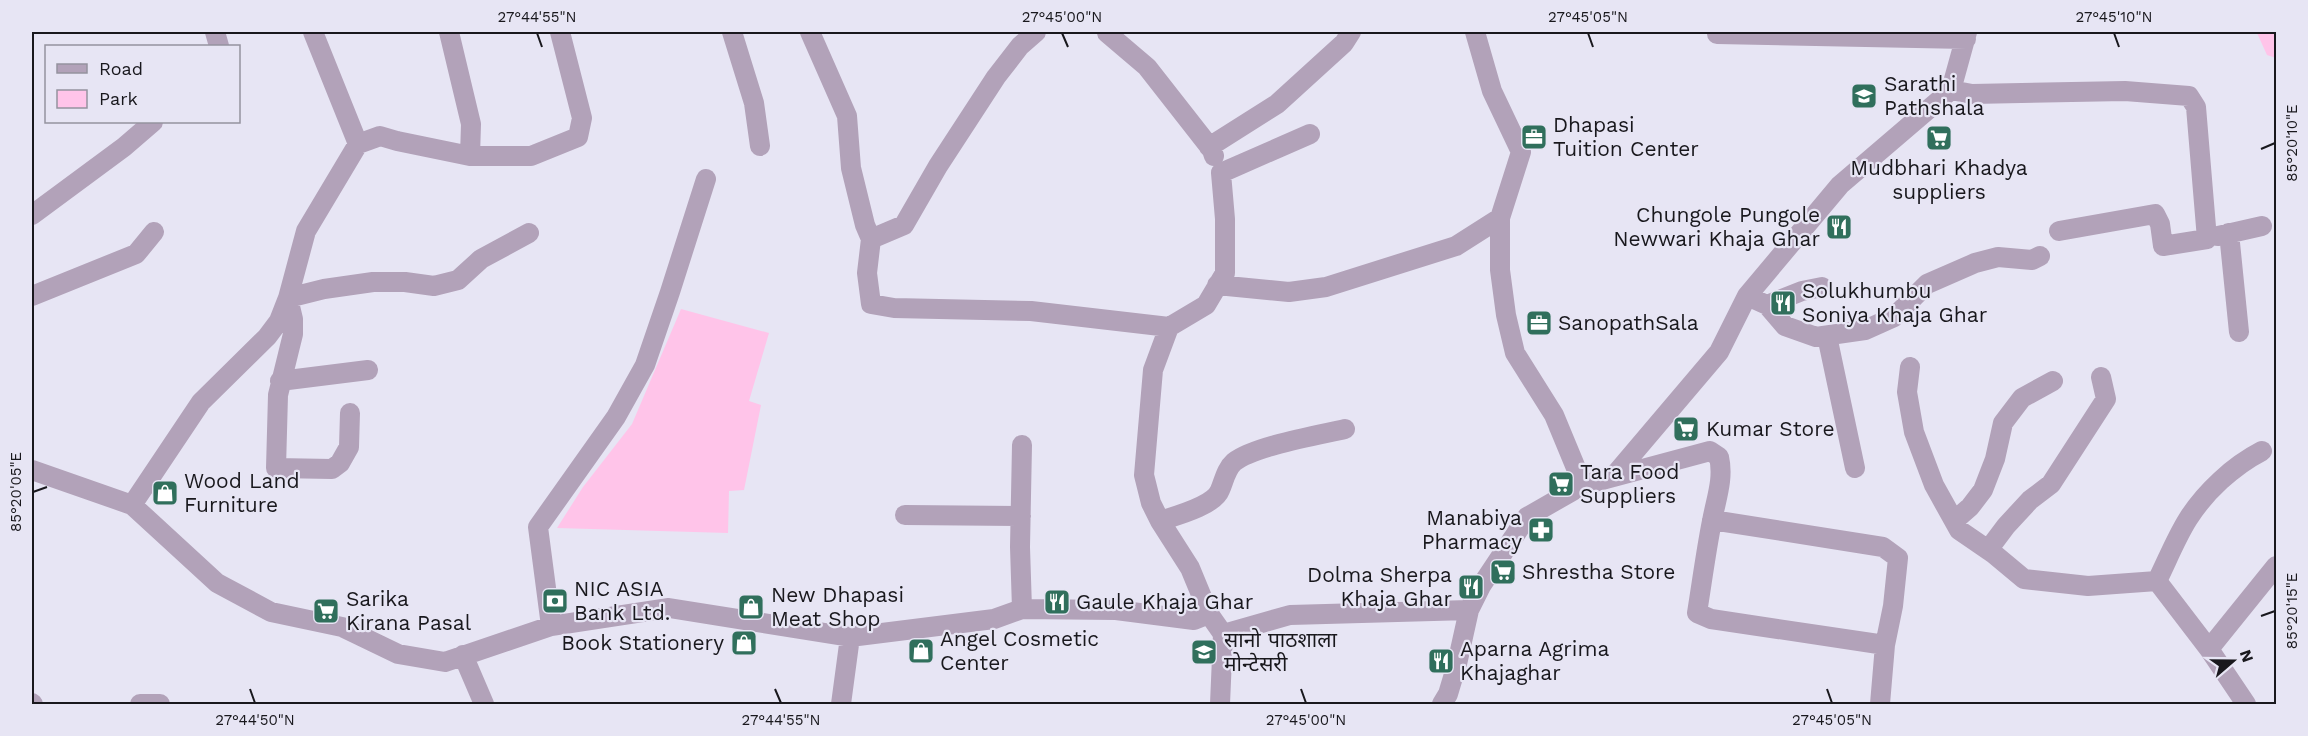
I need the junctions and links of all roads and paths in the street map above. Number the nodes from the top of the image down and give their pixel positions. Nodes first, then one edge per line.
1 (313, 32) edge
2 (449, 32) edge
3 (560, 32) edge
4 (732, 32) edge
5 (810, 32) edge
6 (1036, 32) edge
7 (1107, 32) edge
8 (1351, 32) edge
9 (1475, 32) edge
10 (1717, 32) edge
11 (1967, 35) edge
12 (1951, 90) junction
13 (152, 123) edge
14 (1310, 134) dead end
15 (358, 144) junction
16 (760, 146) dead end
17 (1209, 147) junction
18 (470, 156) junction
19 (1221, 173) junction
20 (706, 179) dead end
21 (32, 215) edge
22 (1500, 218) junction
23 (2262, 226) dead end
24 (2059, 231) dead end
25 (154, 232) dead end
26 (530, 233) dead end
27 (2229, 234) junction
28 (871, 238) junction
29 (2207, 239) junction
30 (2040, 256) dead end
31 (1217, 285) junction
32 (1822, 287) dead end
33 (32, 296) edge
34 (1747, 296) junction
35 (288, 297) junction
36 (1767, 305) junction
37 (1168, 327) junction
38 (2239, 332) dead end
39 (1827, 336) junction
40 (1910, 367) dead end
41 (368, 370) dead end
42 (2100, 377) dead end
43 (280, 381) junction
44 (2053, 381) dead end
45 (350, 413) dead end
46 (1345, 429) dead end
47 (1022, 445) dead end
48 (2262, 451) dead end
49 (1855, 468) dead end
50 (32, 470) edge
51 (1613, 477) junction
52 (1583, 484) junction
53 (132, 505) junction
54 (905, 515) dead end
55 (1021, 516) junction
56 (1712, 520) junction
57 (1160, 521) junction
58 (1954, 521) junction
59 (1988, 550) junction
60 (2277, 566) edge
61 (2157, 581) junction
62 (1022, 609) junction
63 (1469, 610) junction
64 (1209, 614) junction
65 (551, 626) junction
66 (1223, 634) junction
67 (849, 637) junction
68 (1885, 645) junction
69 (2209, 649) junction
70 (463, 655) junction
71 (140, 705) edge
72 (160, 705) edge
73 (484, 705) edge
74 (841, 705) edge
75 (1220, 705) edge
76 (1442, 705) edge
77 (1880, 705) edge
78 (2246, 705) edge

1 - 15 street
2 - 18 street
3 - 18 street
4 - 16 street
5 - 28 street
6 - 28 street
7 - 17 street
8 - 17 street
9 - 22 street
10 - 11 street
11 - 12 street
12 - 29 street
12 - 34 street
13 - 21 street
14 - 19 street
15 - 18 street
15 - 35 street
17 - 19 street
19 - 31 street
20 - 65 street
22 - 31 street
22 - 52 street
23 - 27 street
24 - 29 street
25 - 33 street
26 - 35 street
27 - 29 street
27 - 38 street
28 - 37 street
30 - 39 street
31 - 37 street
32 - 36 street
34 - 36 street
34 - 51 street
35 - 43 street
35 - 53 street
36 - 39 street
37 - 57 street
39 - 49 street
40 - 58 street
41 - 43 street
42 - 59 street
43 - 45 street
44 - 58 street
46 - 57 street
47 - 55 street
48 - 61 street
50 - 53 street
51 - 52 street
51 - 56 street
52 - 63 street
53 - 70 street
54 - 55 street
55 - 62 street
56 - 68 street
56 - 68 street
57 - 64 street
58 - 59 street
59 - 61 street
60 - 69 street
61 - 69 street
62 - 64 street
62 - 67 street
63 - 66 street
63 - 76 street
64 - 66 street
65 - 67 street
65 - 70 street
66 - 75 street
67 - 74 street
68 - 77 street
69 - 78 street
70 - 73 street
71 - 72 street

